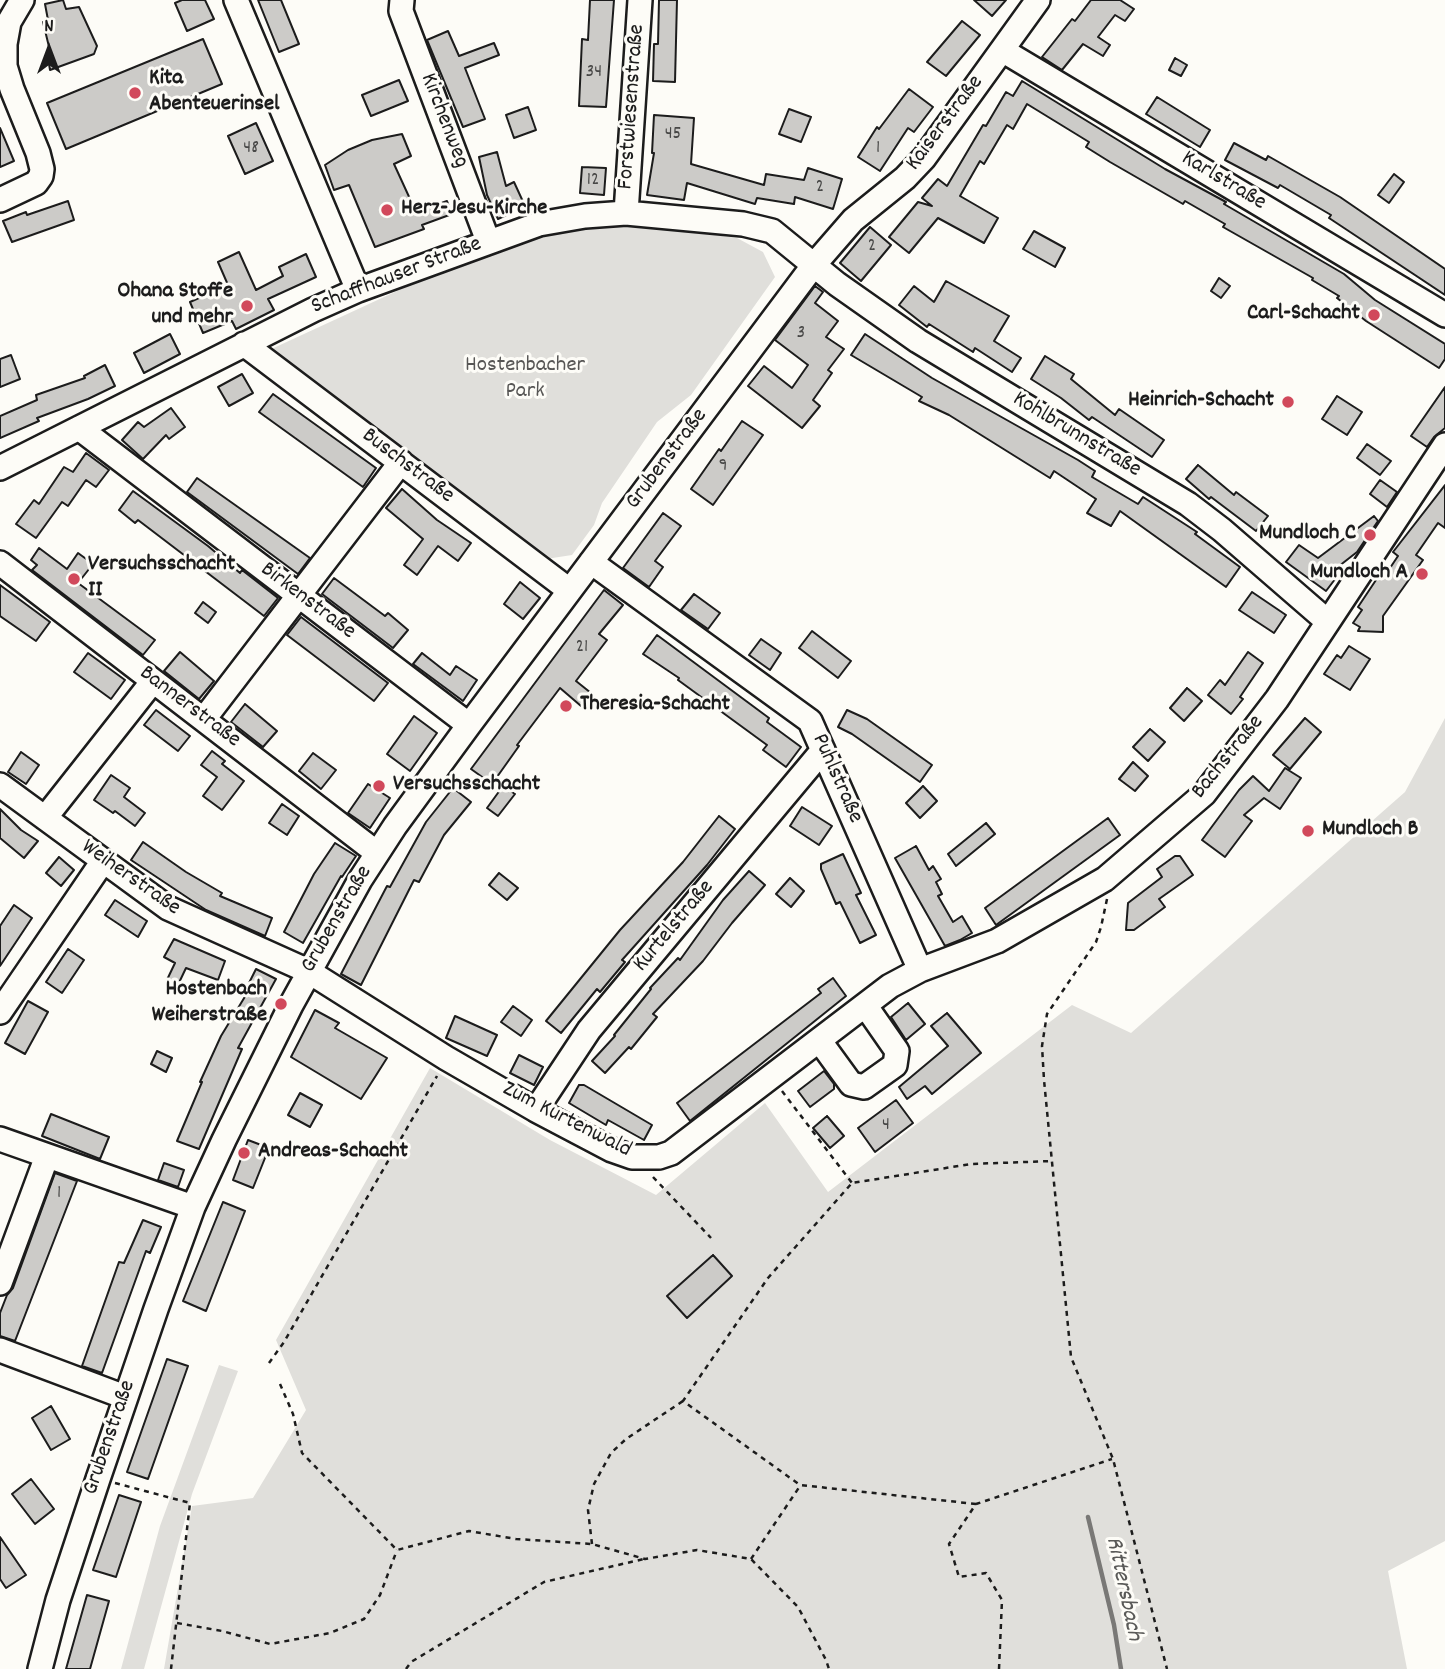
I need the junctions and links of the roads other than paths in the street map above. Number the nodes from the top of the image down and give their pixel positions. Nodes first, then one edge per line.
1 (22, 0) edge
2 (236, 0) edge
3 (402, 0) edge
4 (640, 0) edge
5 (1038, 0) edge
6 (1002, 50) junction
7 (0, 200) edge
8 (626, 213) junction
9 (488, 242) junction
10 (813, 266) junction
11 (358, 290) junction
12 (1445, 315) edge
13 (244, 344) junction
14 (79, 428) junction
15 (1445, 445) edge
16 (401, 462) junction
17 (0, 468) edge
18 (591, 562) junction
19 (0, 563) edge
20 (569, 590) junction
21 (298, 595) junction
22 (1327, 621) junction
23 (153, 681) junction
24 (204, 719) junction
25 (469, 724) junction
26 (823, 750) junction
27 (0, 785) edge
28 (45, 818) junction
29 (377, 853) junction
30 (103, 861) junction
31 (920, 970) junction
32 (308, 971) junction
33 (865, 1005) junction
34 (0, 1012) edge
35 (819, 1040) junction
36 (537, 1110) junction
37 (0, 1139) edge
38 (47, 1156) junction
39 (193, 1207) junction
40 (0, 1283) edge
41 (0, 1350) edge
42 (125, 1397) junction
43 (40, 1669) edge

1 - 7 street
2 - 11 street
3 - 9 street, Kirchenweg
4 - 8 street, Forstwiesenstraße
5 - 6 street, Kaiserstraße
6 - 10 street, Kaiserstraße
6 - 12 street, Karlstraße
8 - 9 street, Schaffhauser Straße
8 - 10 street, Schaffhauser Straße
9 - 11 street, Schaffhauser Straße
10 - 18 street, Grubenstraße
10 - 22 street, Kohlbrunnstraße
11 - 13 street, Schaffhauser Straße
13 - 14 street, Schaffhauser Straße
13 - 16 street, Buschstraße
14 - 17 street, Schaffhauser Straße
14 - 21 street, Birkenstraße
15 - 22 street, Bachstraße
16 - 20 street, Buschstraße
16 - 21 street
18 - 20 street, Grubenstraße
18 - 26 street, Puhlstraße
19 - 23 street, Bannerstraße
20 - 25 street, Grubenstraße
21 - 24 street
21 - 25 street, Birkenstraße
22 - 31 street, Bachstraße
23 - 24 street, Bannerstraße
23 - 28 street
24 - 29 street, Bannerstraße
25 - 29 street, Grubenstraße
26 - 31 street, Puhlstraße
26 - 36 street, Kurtelstraße
27 - 28 street, Weiherstraße
28 - 30 street, Weiherstraße
29 - 32 street, Grubenstraße
30 - 32 street, Weiherstraße
30 - 34 street
31 - 33 street, Zum Kurtenwald
32 - 36 street, Zum Kurtenwald
32 - 39 street, Grubenstraße
33 - 35 street, Zum Kurtenwald
33 - 35 street
35 - 36 street, Zum Kurtenwald
37 - 38 street
38 - 39 street
38 - 40 street
39 - 42 street, Grubenstraße
41 - 42 street
42 - 43 street, Grubenstraße

